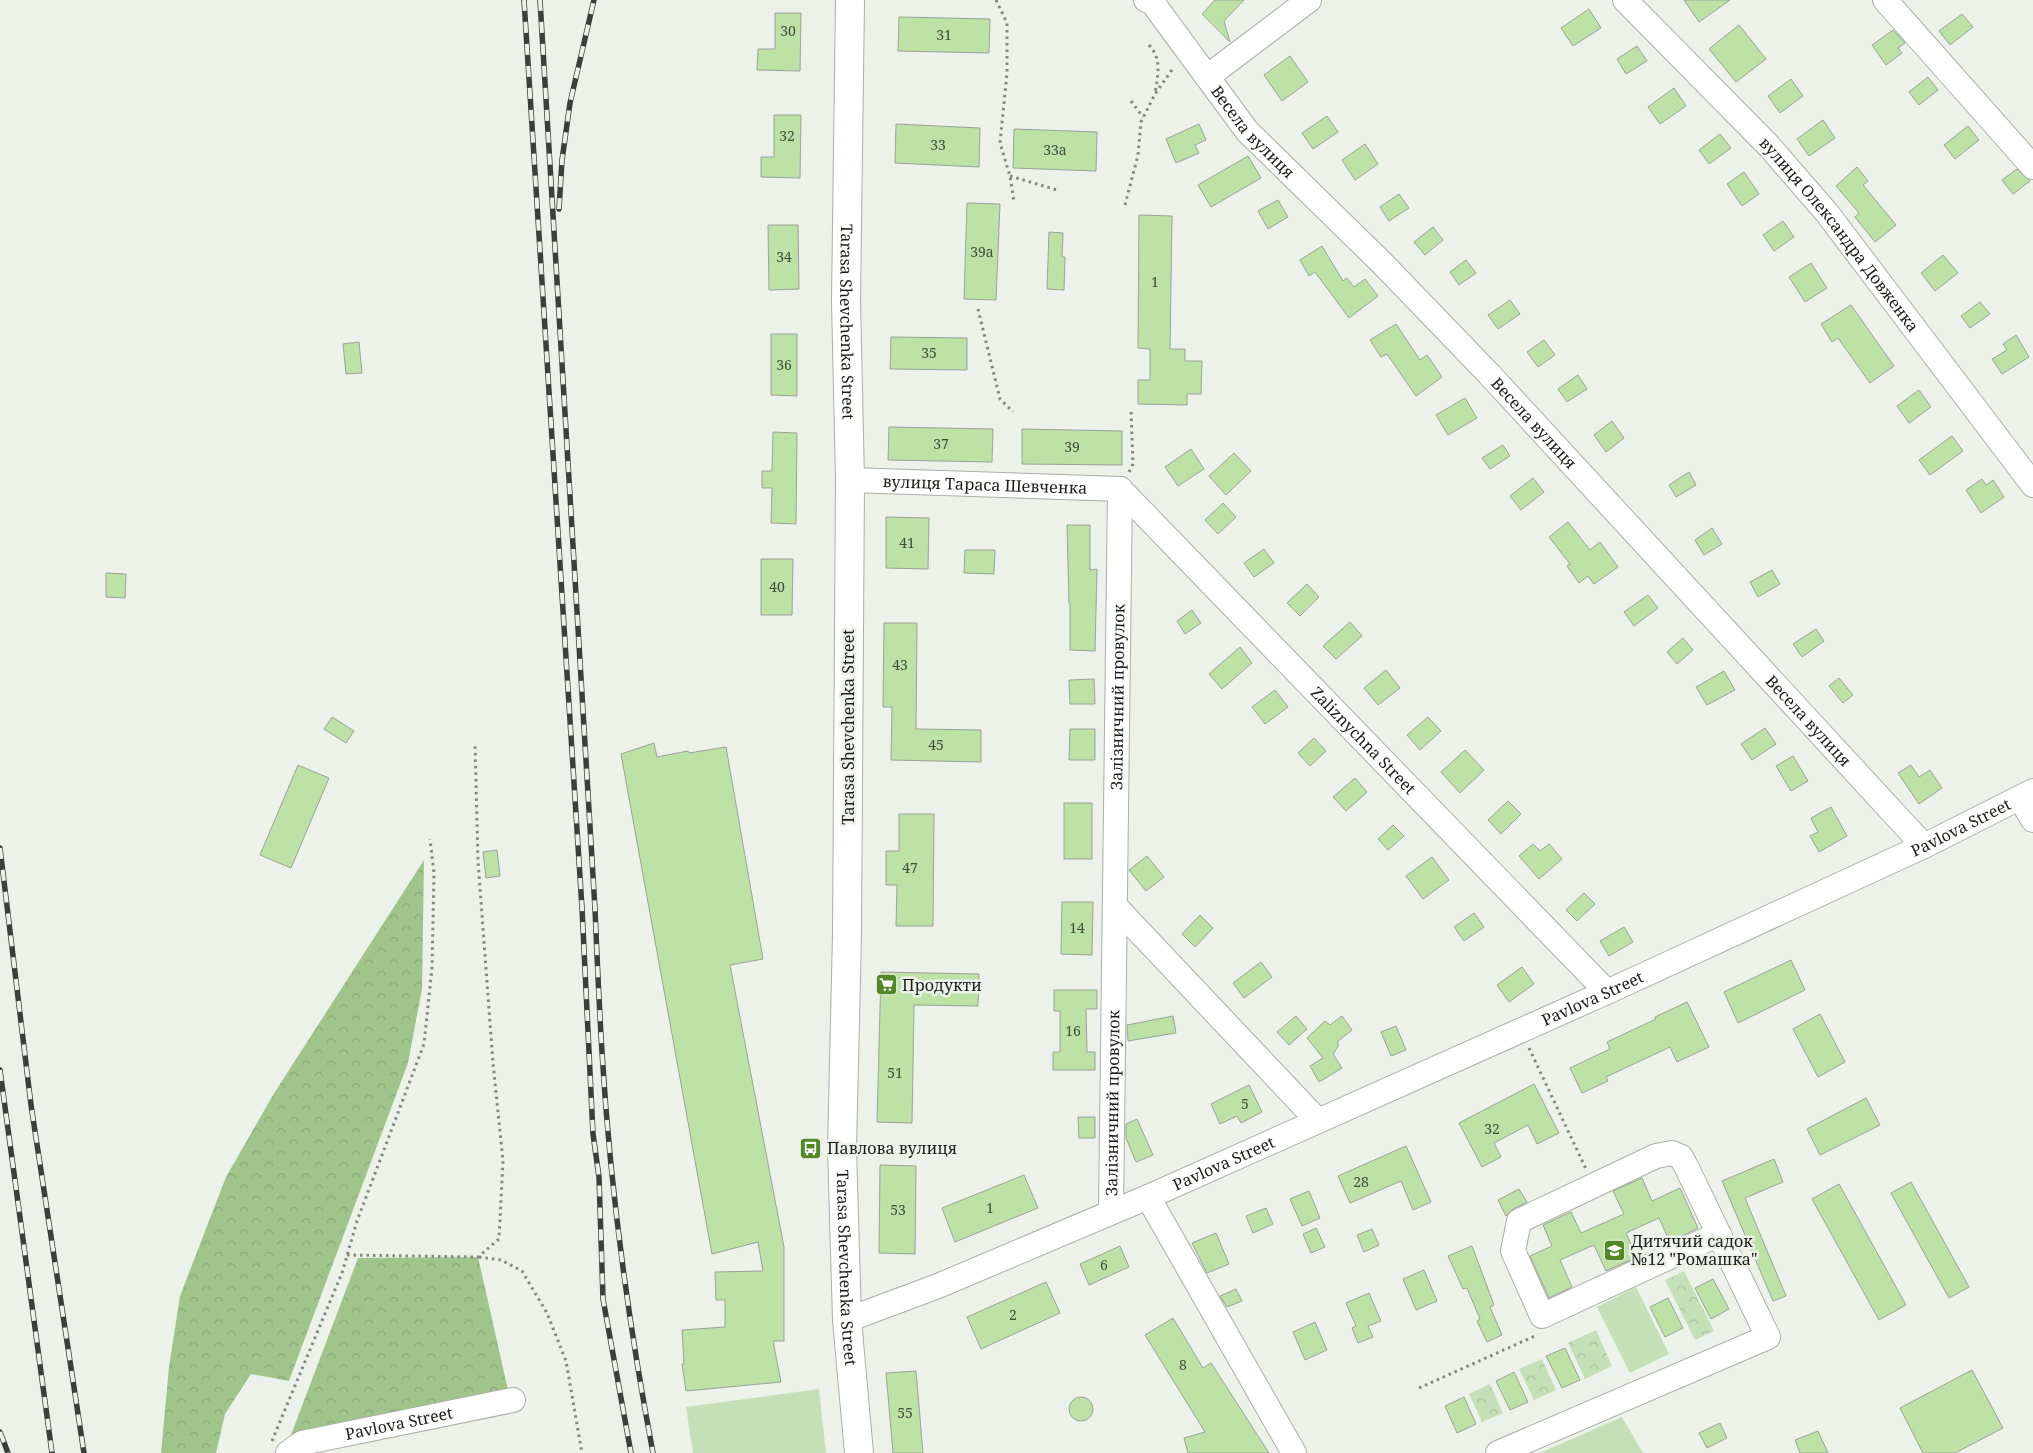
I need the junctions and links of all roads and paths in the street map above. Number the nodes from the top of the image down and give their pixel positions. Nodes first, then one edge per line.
1 (850, 0) edge
2 (996, 0) edge
3 (1146, 0) edge
4 (1309, 0) edge
5 (1625, 0) edge
6 (1885, 0) edge
7 (1149, 45) dead end
8 (1189, 52) junction
9 (1207, 77) junction
10 (1155, 94) junction
11 (1132, 101) dead end
12 (1143, 117) junction
13 (2033, 167) edge
14 (1010, 176) junction
15 (1057, 190) dead end
16 (1014, 202) dead end
17 (1125, 205) dead end
18 (978, 308) dead end
19 (1131, 411) dead end
20 (1013, 412) dead end
21 (850, 480) junction
22 (2033, 484) edge
23 (1120, 489) junction
24 (475, 744) dead end
25 (2027, 794) edge
26 (2033, 820) edge
27 (430, 839) dead end
28 (1924, 846) junction
29 (1115, 906) junction
30 (1607, 992) junction
31 (1520, 1030) junction
32 (1318, 1121) junction
33 (1594, 1186) junction
34 (1148, 1197) junction
35 (1112, 1212) junction
36 (1719, 1234) junction
37 (347, 1255) junction
38 (478, 1257) junction
39 (846, 1320) junction
40 (1544, 1332) dead end
41 (1419, 1388) dead end
42 (513, 1400) dead end
43 (279, 1449) edge
44 (582, 1453) edge
45 (859, 1453) edge
46 (1294, 1453) edge
47 (1498, 1453) edge

1 - 21 main road, Tarasa Shevchenka Street
2 - 14 path
3 - 8 street, Весела вулиця
4 - 9 street
5 - 22 street, вулиця Олександра Довженка
6 - 13 street
7 - 10 path
8 - 9 street, Весела вулиця
8 - 10 path
9 - 28 street, Весела вулиця
10 - 12 path
11 - 12 path
12 - 17 path
14 - 15 path
14 - 16 path
18 - 20 path
19 - 23 path
21 - 23 street, вулиця Тараса Шевченка
21 - 39 main road, Tarasa Shevchenka Street
23 - 29 street, Залізничний провулок
23 - 30 street, Zaliznychna Street
24 - 38 path
25 - 26 street
25 - 28 street, Pavlova Street
27 - 37 path
28 - 30 street, Pavlova Street
29 - 32 street
29 - 35 street, Залізничний провулок
30 - 31 street, Pavlova Street
31 - 32 street, Pavlova Street
31 - 33 path
32 - 34 street, Pavlova Street
33 - 36 street
33 - 36 street
34 - 35 street, Pavlova Street
34 - 46 street
35 - 39 street, Pavlova Street
36 - 47 street
37 - 38 path
37 - 43 path
38 - 44 path
39 - 45 main road, Tarasa Shevchenka Street
40 - 41 path
42 - 43 street, Pavlova Street

